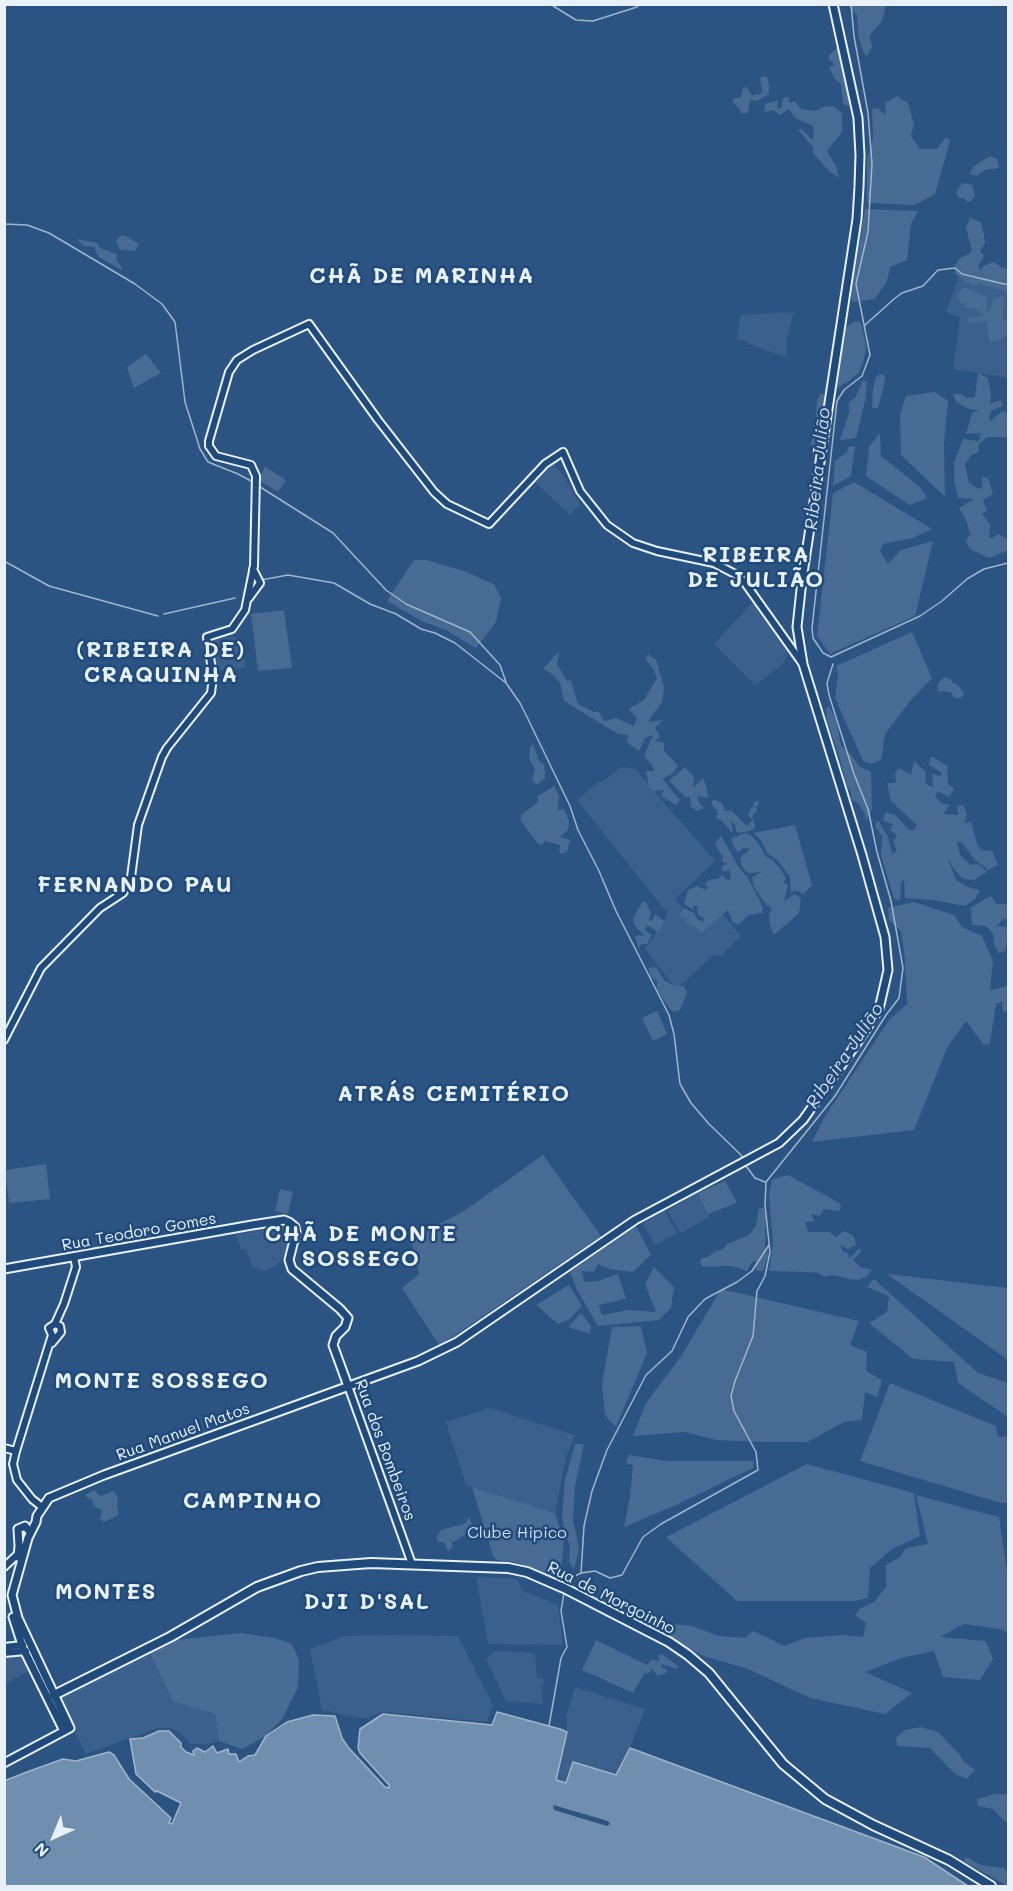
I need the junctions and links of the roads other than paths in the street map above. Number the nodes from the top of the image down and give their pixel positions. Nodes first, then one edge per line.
1 (834, 4) edge
2 (803, 664) junction
3 (4, 1040) edge
4 (74, 1257) junction
5 (4, 1269) edge
6 (57, 1325) junction
7 (54, 1336) junction
8 (333, 1345) joint
9 (348, 1386) junction
10 (4, 1448) edge
11 (16, 1451) junction
12 (42, 1507) junction
13 (37, 1516) junction
14 (24, 1526) junction
15 (29, 1535) junction
16 (19, 1536) junction
17 (19, 1553) junction
18 (412, 1564) junction
19 (4, 1567) edge
20 (4, 1647) edge
21 (28, 1647) junction
22 (4, 1653) edge
23 (54, 1695) junction
24 (67, 1729) junction
25 (5, 1762) edge
26 (991, 1887) edge

1 - 2 main road, Rua Manuel Matos
2 - 3 street
2 - 9 main road, Rua Manuel Matos
4 - 5 main road, Rua Teodoro Gomes
4 - 6 street
4 - 8 main road, Rua Teodoro Gomes
6 - 7 street
6 - 7 street
7 - 11 street
8 - 9 main road, Rua dos Bombeiros
9 - 12 main road, Rua Manuel Matos
9 - 18 street, Rua dos Bombeiros
10 - 11 street
11 - 12 street
12 - 13 main road, Rua Manuel Matos
13 - 14 main road, Rua Manuel Matos
13 - 15 main road, Rua Manuel Matos
14 - 15 main road
14 - 16 main road
15 - 16 main road
15 - 21 main road, Rua Manuel Matos
16 - 17 main road
17 - 19 street
17 - 21 main road
18 - 23 main road, Rua de Morgoinho
18 - 26 main road, Rua de Morgoinho
20 - 21 street
21 - 22 street
21 - 23 main road
21 - 24 main road
23 - 24 main road
24 - 25 main road

